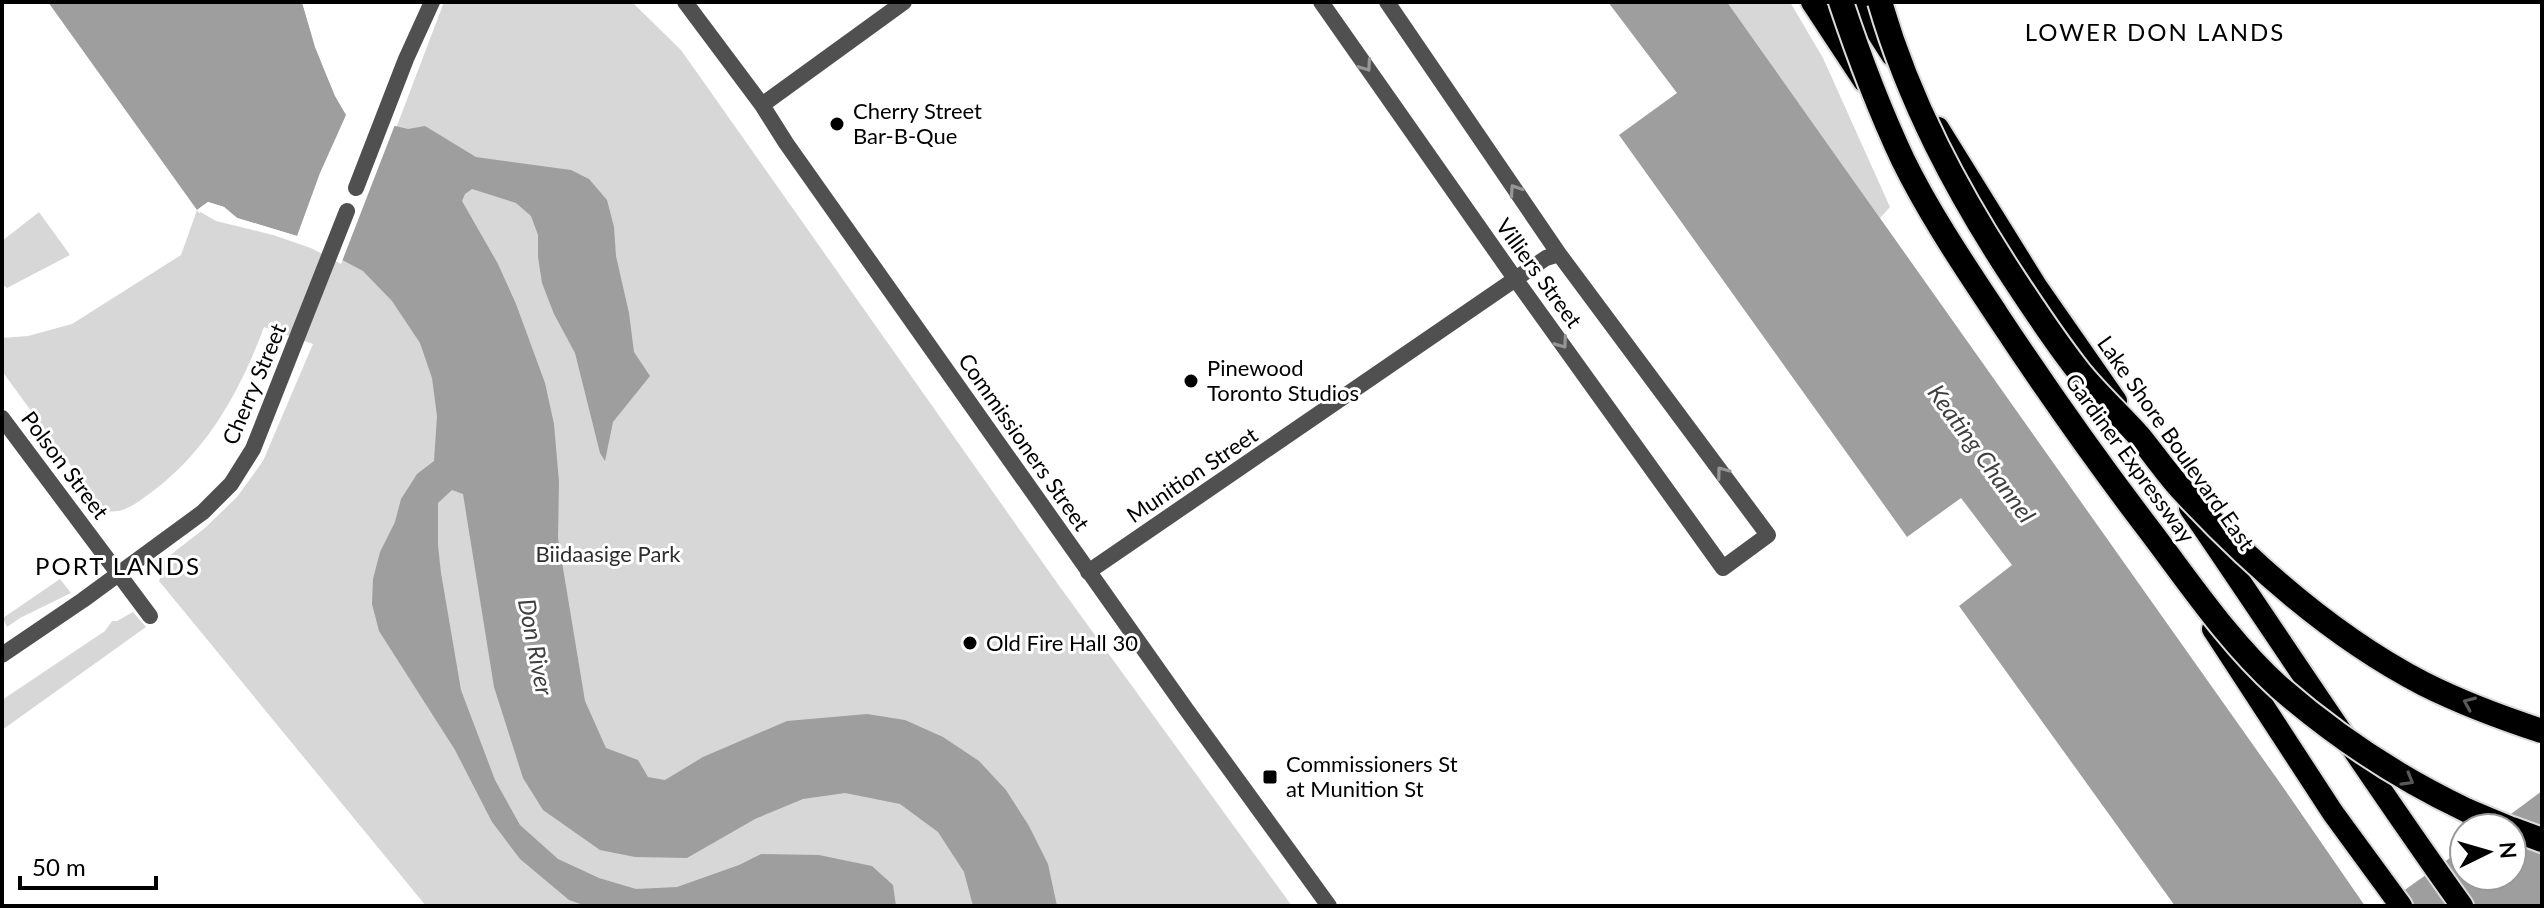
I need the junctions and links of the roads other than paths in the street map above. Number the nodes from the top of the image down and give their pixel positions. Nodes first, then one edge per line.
1 (432, 2) edge
2 (685, 2) edge
3 (904, 2) edge
4 (1321, 2) edge
5 (1387, 2) edge
6 (1812, 2) edge
7 (1841, 2) edge
8 (1858, 2) edge
9 (1880, 2) edge
10 (762, 105) junction
11 (356, 188) dead end
12 (347, 211) dead end
13 (1559, 254) junction
14 (1516, 280) junction
15 (2, 418) edge
16 (1088, 572) junction
17 (119, 574) junction
18 (150, 616) dead end
19 (2, 655) edge
20 (2542, 731) edge
21 (2473, 812) edge
22 (1329, 906) edge
23 (2401, 906) edge
24 (2462, 906) edge

1 - 11 street
2 - 10 street, Commissioners Street
3 - 10 street
4 -> 14 street, Villiers Street
13 -> 5 street, Villiers Street
6 - 23 highway
7 -> 21 highway, Gardiner Expressway, bridge
8 - 24 highway, Lake Shore Boulevard East
20 -> 9 highway, Gardiner Expressway, bridge
10 - 16 street, Commissioners Street
12 - 17 street, Cherry Street
13 - 14 street, Munition Street
14 -> 13 street, Villiers Street
14 - 16 street, Munition Street
15 - 17 street, Polson Street
16 - 22 street, Commissioners Street
17 - 18 street, Polson Street
17 - 19 street, Cherry Street

